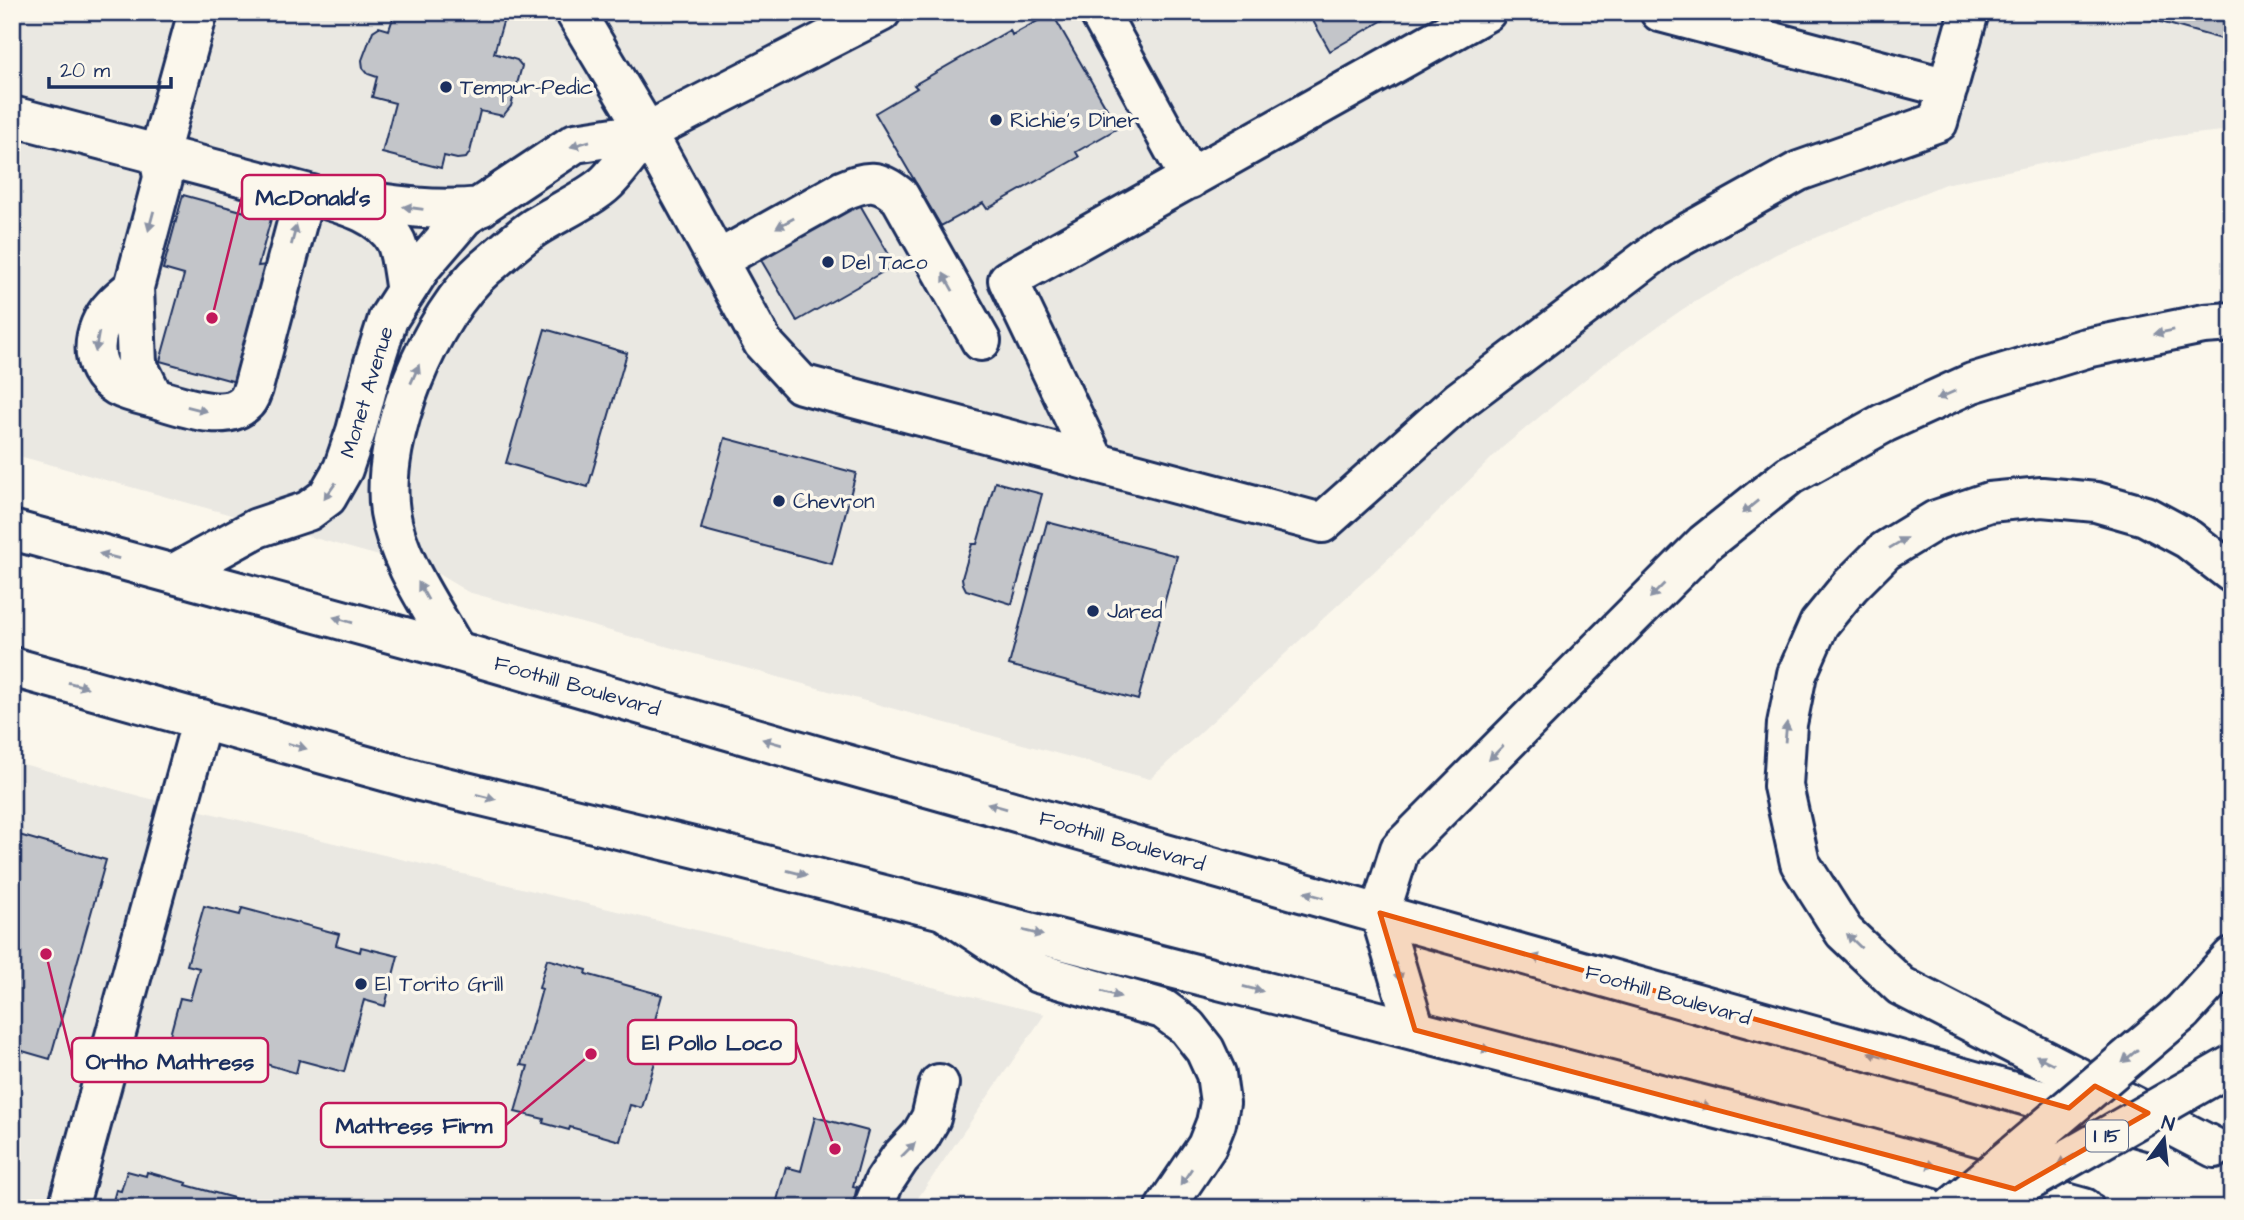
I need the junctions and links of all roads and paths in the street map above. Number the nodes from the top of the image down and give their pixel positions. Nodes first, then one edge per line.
1 (198, 12) edge
2 (575, 12) edge
3 (881, 12) edge
4 (1099, 12) edge
5 (1486, 12) edge
6 (1660, 12) edge
7 (1969, 12) edge
8 (1948, 88) junction
9 (12, 116) edge
10 (647, 132) junction
11 (159, 154) junction
12 (1190, 178) junction
13 (305, 192) junction
14 (481, 207) junction
15 (718, 260) junction
16 (406, 291) junction
17 (2232, 322) edge
18 (981, 341) dead end
19 (1095, 462) junction
20 (12, 530) edge
21 (175, 573) junction
22 (2232, 573) edge
23 (456, 651) junction
24 (12, 667) edge
25 (202, 719) junction
26 (943, 909) junction
27 (1380, 913) junction
28 (2232, 957) edge
29 (1415, 1030) junction
30 (2232, 1065) edge
31 (939, 1084) dead end
32 (2223, 1150) edge
33 (68, 1208) edge
34 (873, 1208) edge
35 (1165, 1208) edge
36 (1951, 1208) edge
37 (1982, 1208) edge
38 (2084, 1208) edge

1 - 11 main road
2 - 10 main road
3 - 10 main road, Monet Avenue
4 - 12 main road
5 - 12 main road
6 - 8 main road
7 - 8 main road
8 - 19 main road
9 - 11 main road
10 -> 14 main road, Monet Avenue
10 - 15 main road
23 -> 10 main road, Monet Avenue
11 - 13 main road
11 -> 13 main road
12 - 19 main road
14 -> 13 main road
13 - 16 main road
14 - 16 main road, Monet Avenue
18 -> 15 main road
15 - 19 main road
16 -> 21 main road, Monet Avenue
17 -> 27 main road
21 -> 20 main road, Foothill Boulevard
23 -> 21 main road, Foothill Boulevard
32 -> 22 main road
27 -> 23 main road, Foothill Boulevard
24 -> 25 main road
25 -> 26 main road
25 - 33 main road
26 -> 29 main road
26 -> 35 main road
27 -> 29 main road
32 -> 27 main road, Foothill Boulevard
28 -> 36 main road, bridge
29 -> 38 main road
30 -> 37 main road, I 15, bridge
34 -> 31 main road

